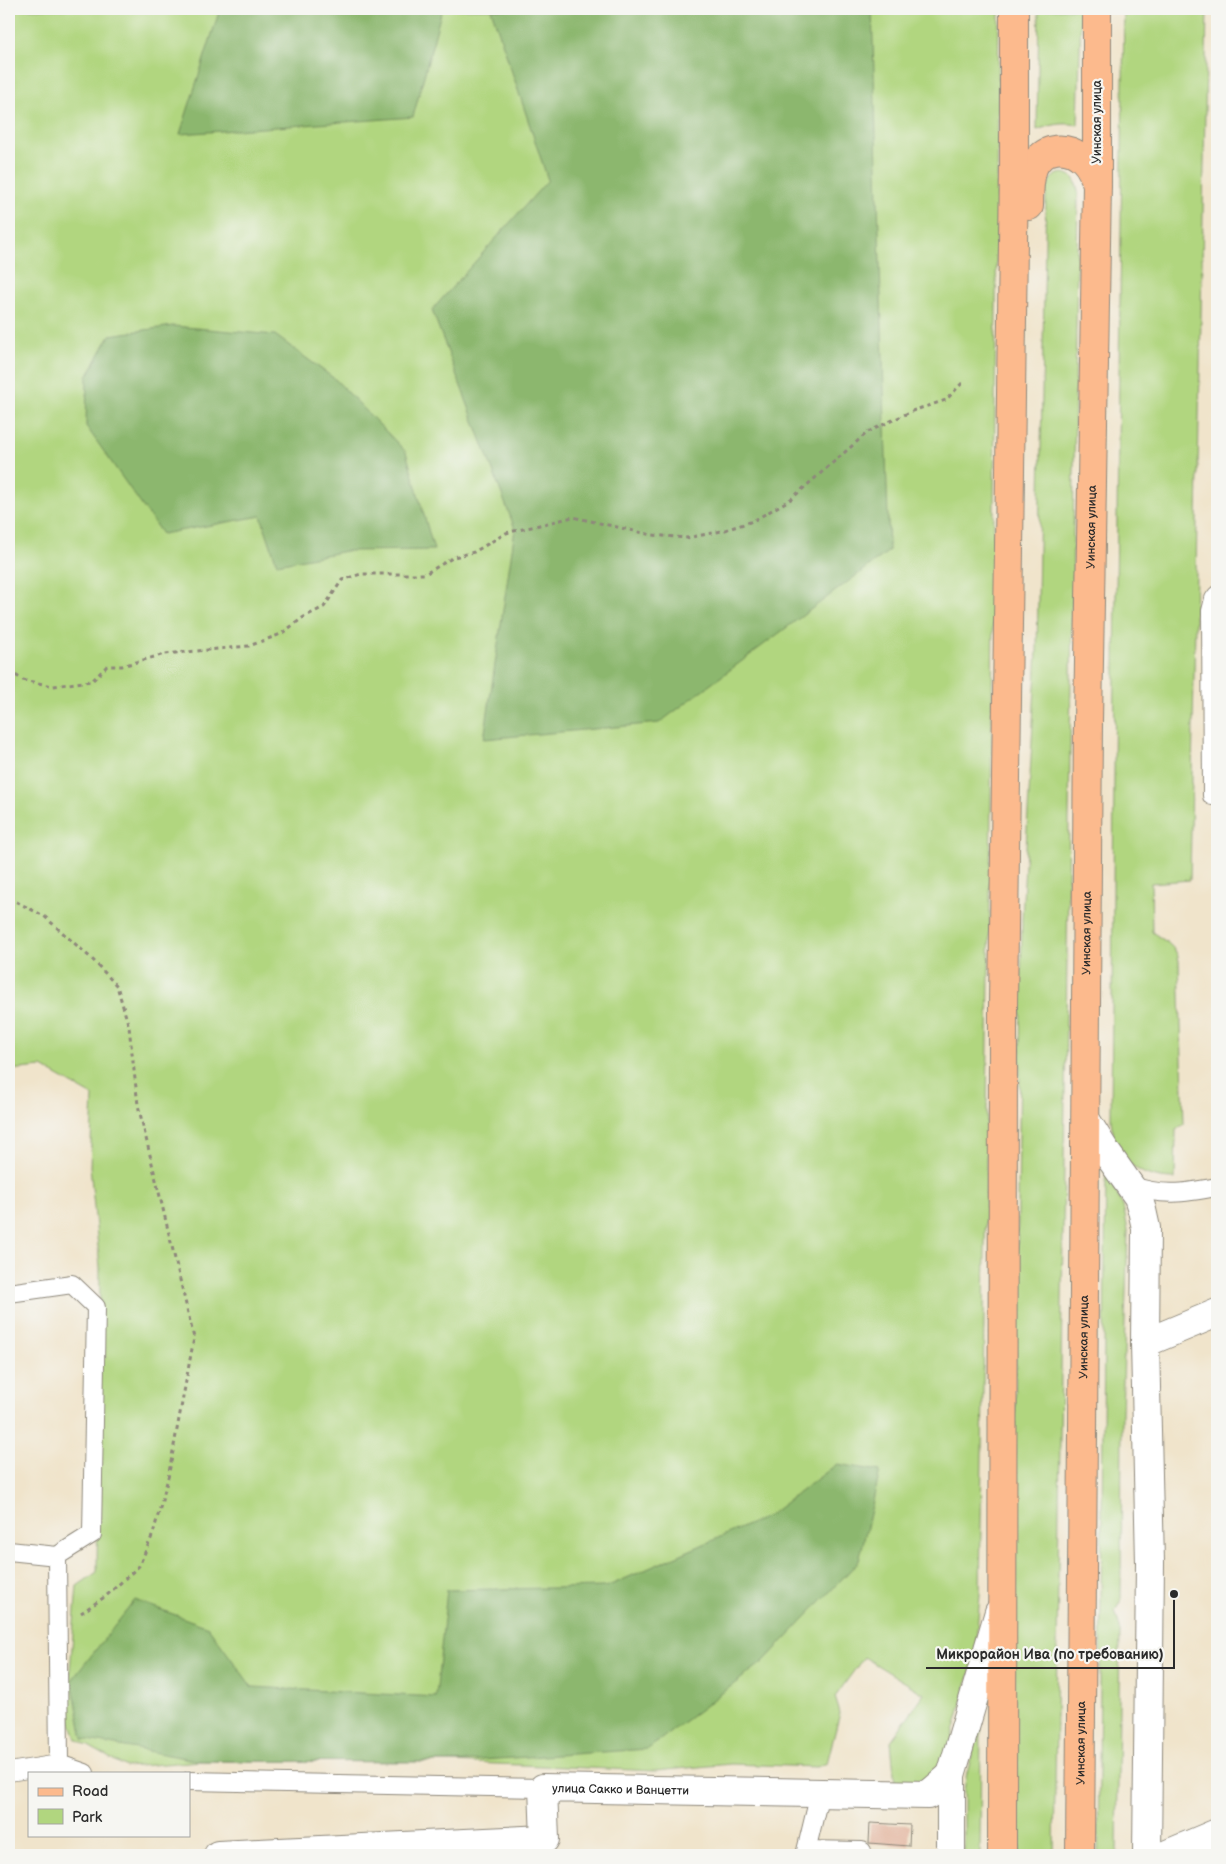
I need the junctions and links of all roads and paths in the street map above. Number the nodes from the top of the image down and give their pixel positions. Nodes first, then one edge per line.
1 (1014, 9) edge
2 (1097, 9) edge
3 (1097, 184) junction
4 (964, 381) dead end
5 (1217, 595) edge
6 (9, 671) edge
7 (1005, 771) junction
8 (1217, 796) edge
9 (9, 898) edge
10 (1086, 1120) junction
11 (1130, 1185) junction
12 (1217, 1187) edge
13 (9, 1293) edge
14 (1217, 1313) edge
15 (1145, 1343) junction
16 (9, 1551) edge
17 (57, 1556) junction
18 (1002, 1599) junction
19 (58, 1628) junction
20 (59, 1764) junction
21 (9, 1772) edge
22 (82, 1772) edge
23 (951, 1775) junction
24 (190, 1781) edge
25 (543, 1788) junction
26 (820, 1793) junction
27 (1217, 1833) edge
28 (862, 1850) dead end
29 (806, 1852) edge
30 (218, 1855) edge
31 (951, 1855) edge
32 (1002, 1855) edge
33 (1080, 1855) edge
34 (1147, 1855) edge
35 (1165, 1855) edge

1 - 7 main road
2 - 3 main road, Уинская улица
3 - 7 main road
3 - 10 main road, Уинская улица
4 - 6 path
5 - 8 lane
7 - 18 main road
9 - 19 path
10 - 11 street
10 - 33 main road, Уинская улица
11 - 12 lane
11 - 15 street
13 - 17 lane
14 - 15 street
15 - 34 street
16 - 17 lane
17 - 19 lane
18 - 23 street
18 - 32 main road
19 - 20 lane
20 - 21 lane
20 - 22 lane
23 - 26 street, улица Сакко и Ванцетти
23 - 31 street
24 - 25 lane
25 - 26 street, улица Сакко и Ванцетти
25 - 30 street, улица Сакко и Ванцетти
26 - 29 lane
27 - 35 street
28 - 29 lane

